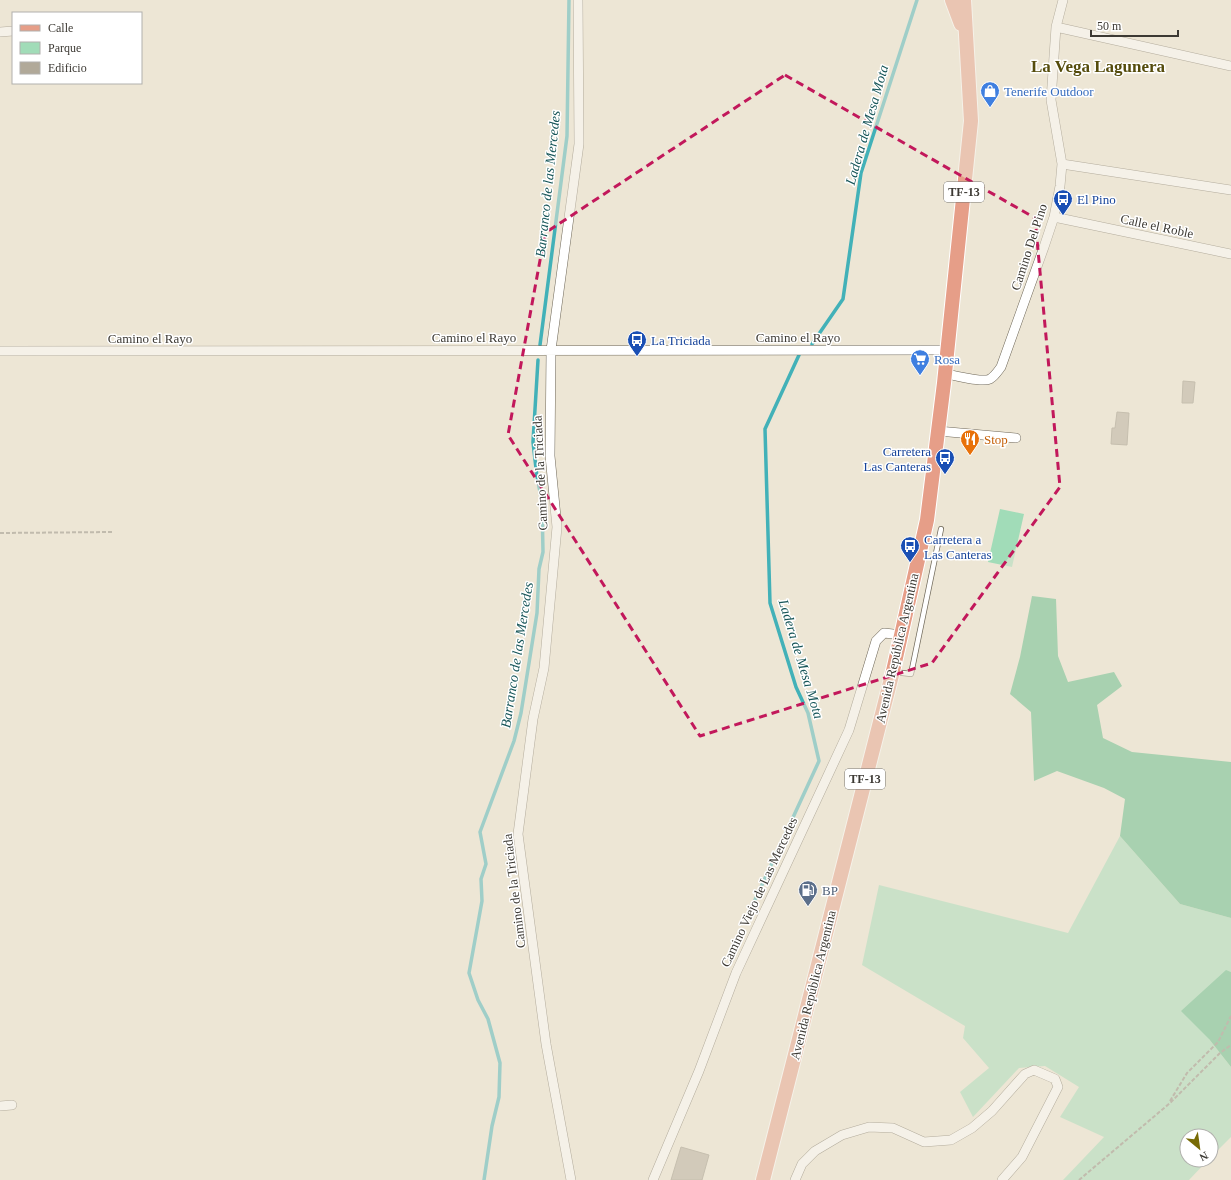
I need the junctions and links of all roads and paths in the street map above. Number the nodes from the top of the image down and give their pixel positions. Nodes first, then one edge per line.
1 (578, 0) edge
2 (952, 0) edge
3 (964, 0) edge
4 (1063, 0) edge
5 (1056, 27) junction
6 (0, 32) edge
7 (12, 32) edge
8 (965, 33) junction
9 (1231, 66) edge
10 (1062, 164) junction
11 (1231, 190) edge
12 (1054, 217) junction
13 (1231, 254) edge
14 (550, 350) junction
15 (947, 350) junction
16 (0, 351) edge
17 (945, 374) junction
18 (938, 431) junction
19 (1016, 438) dead end
20 (941, 529) dead end
21 (114, 532) dead end
22 (0, 533) edge
23 (902, 635) junction
24 (893, 671) junction
25 (1231, 1016) edge
26 (1231, 1045) edge
27 (1170, 1102) junction
28 (12, 1105) dead end
29 (0, 1106) edge
30 (571, 1180) edge
31 (653, 1180) edge
32 (763, 1180) edge
33 (795, 1180) edge
34 (1002, 1180) edge
35 (1080, 1180) edge

1 - 14 street, Camino de la Triciada
2 - 8 main road, Avenida República Argentina / TF-13
3 - 8 main road, Avenida República Argentina / TF-13
4 - 5 street, Camino Del Pino
5 - 9 street
5 - 10 street, Camino Del Pino
6 - 7 street
8 - 15 main road, Avenida República Argentina / TF-13
10 - 11 street
10 - 12 street, Camino Del Pino
12 - 13 street, Calle el Roble
12 - 17 street, Camino Del Pino
14 - 15 street, Camino el Rayo
14 - 16 street, Camino el Rayo
14 - 30 street, Camino de la Triciada
15 - 17 main road, Avenida República Argentina / TF-13
17 - 18 main road, Avenida República Argentina / TF-13
18 - 19 street
18 - 23 main road, Avenida República Argentina / TF-13
20 - 24 lane
21 - 22 path
23 - 24 main road, Avenida República Argentina / TF-13
23 - 31 street, Camino Viejo de Las Mercedes
24 - 32 main road, Avenida República Argentina / TF-13
25 - 27 path
26 - 27 path
27 - 35 path
28 - 29 street
33 - 34 street

